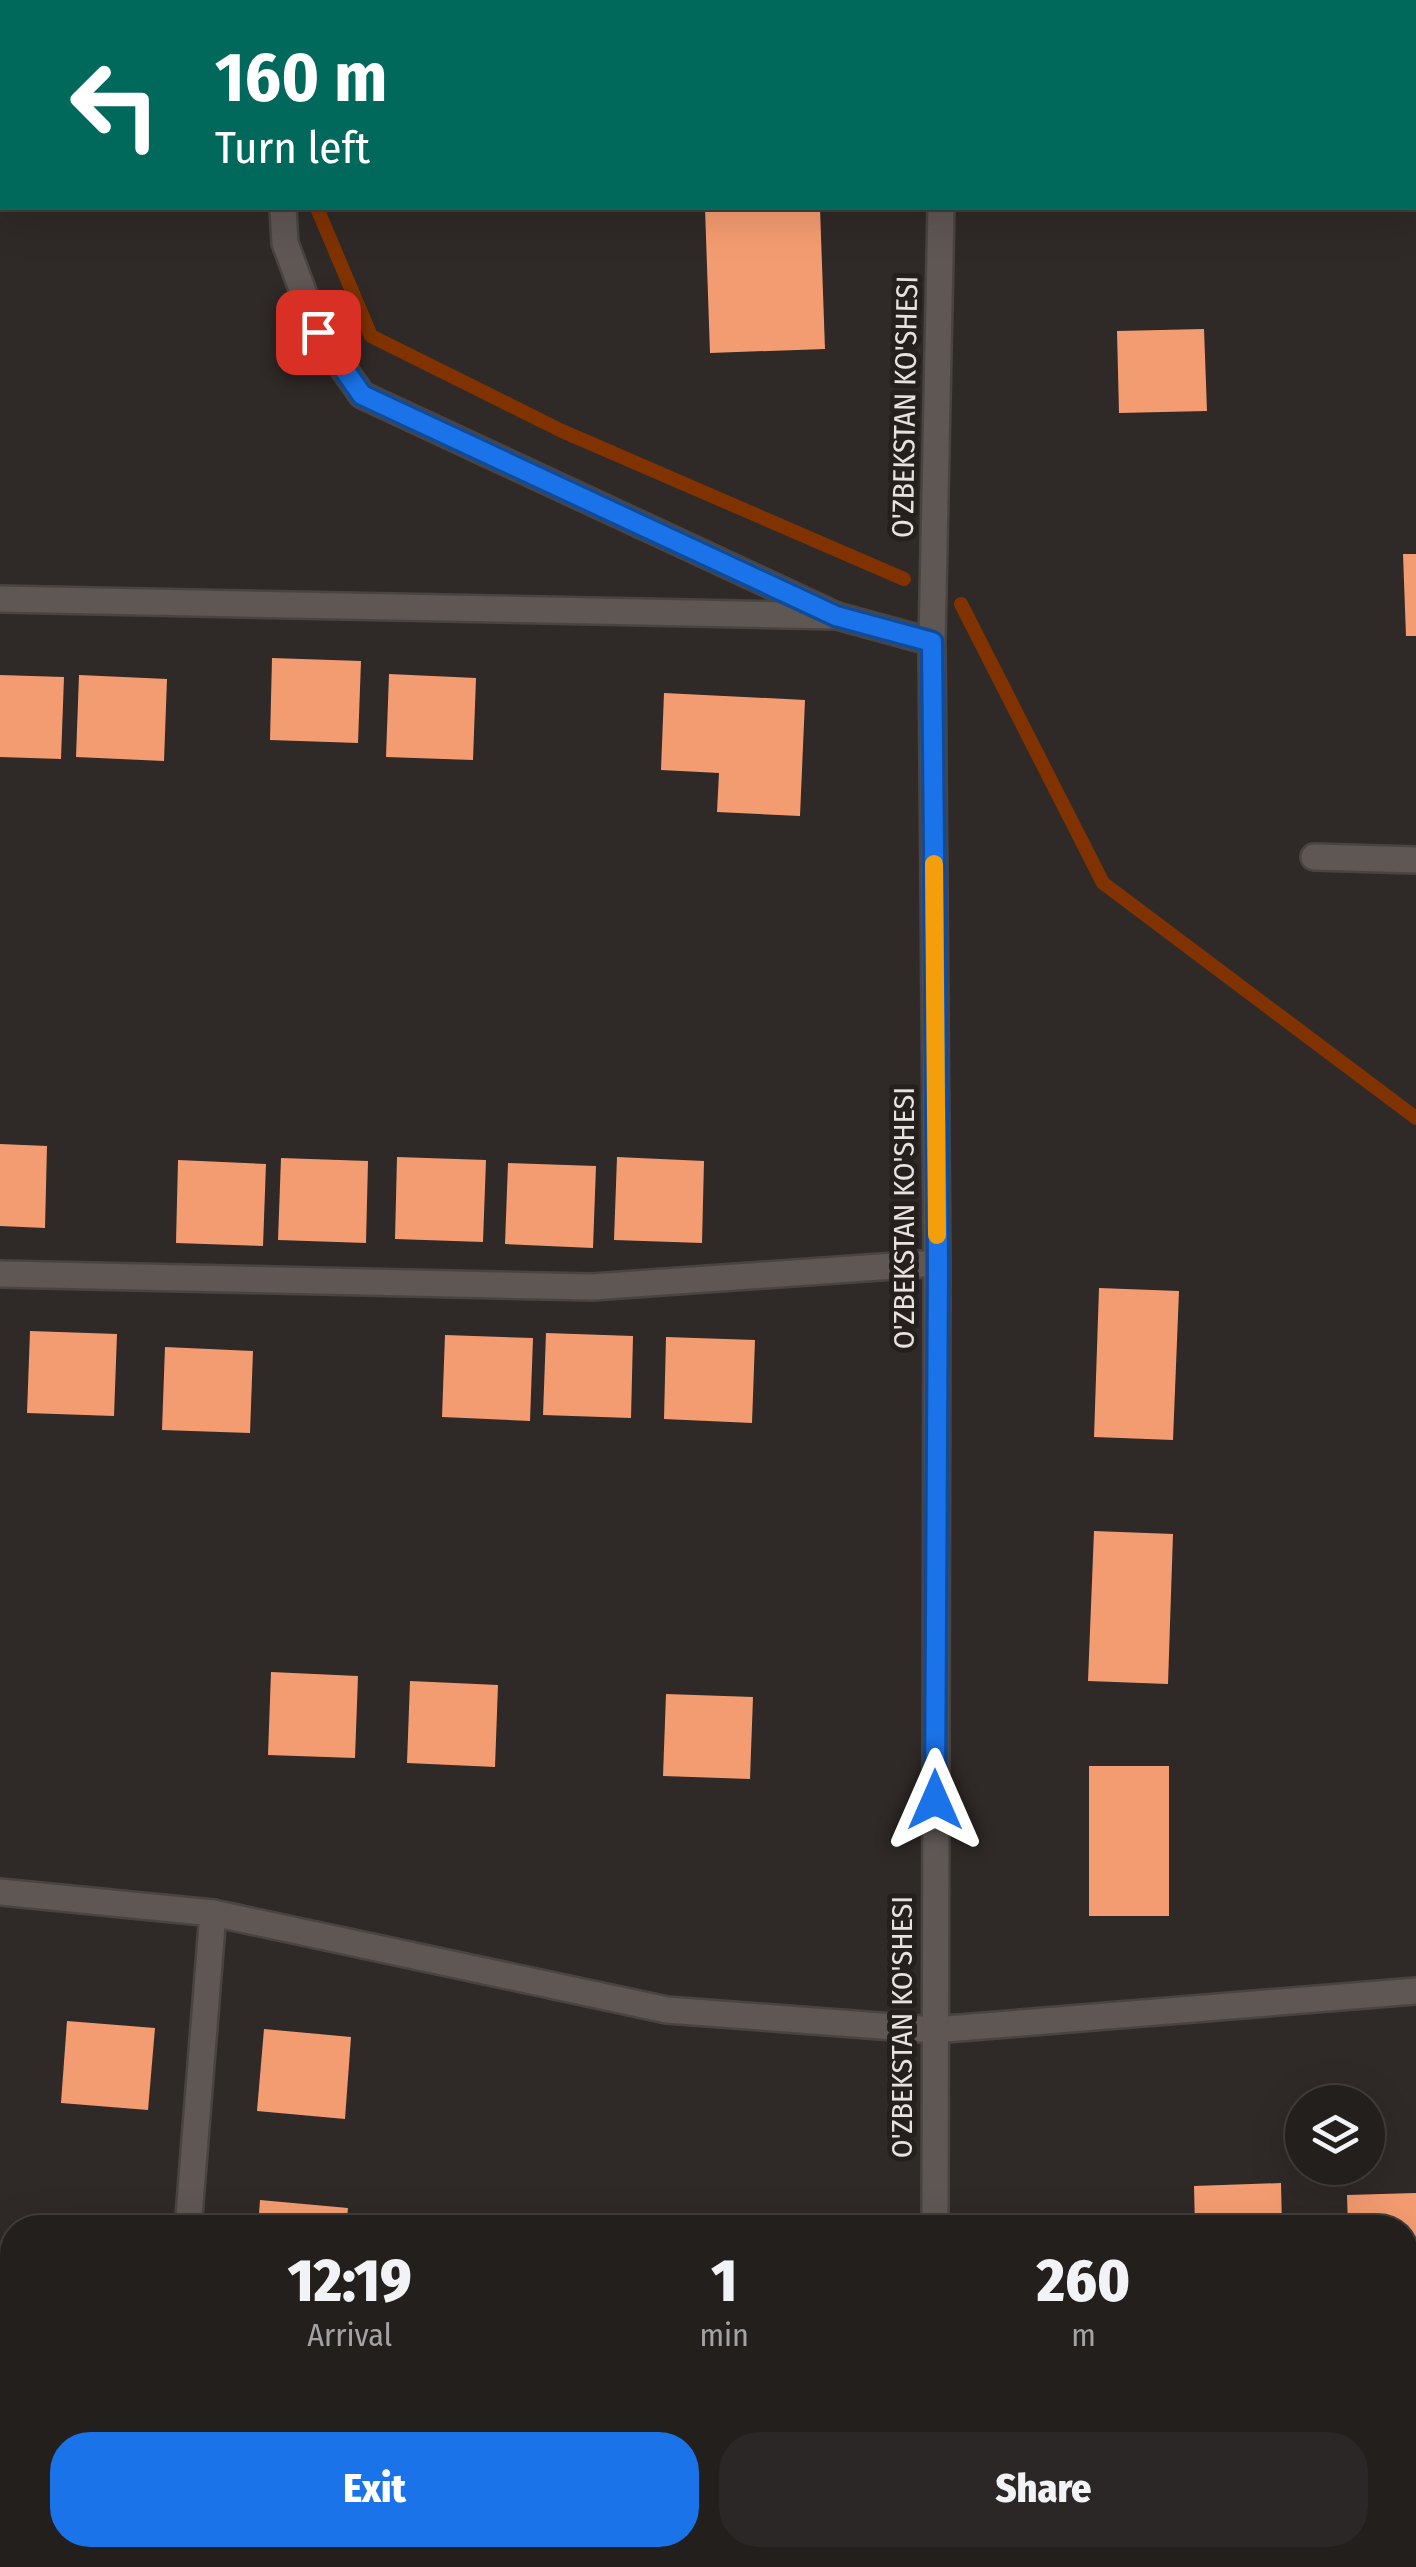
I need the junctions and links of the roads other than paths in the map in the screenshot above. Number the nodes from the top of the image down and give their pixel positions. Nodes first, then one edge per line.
1 (283, 210) edge
2 (941, 210) edge
3 (0, 599) edge
4 (836, 616) junction
5 (932, 642) junction
6 (1314, 857) dead end
7 (1416, 860) edge
8 (938, 1263) junction
9 (0, 1274) edge
10 (0, 1892) edge
11 (213, 1913) junction
12 (1416, 1991) edge
13 (934, 2030) junction
14 (189, 2215) edge
15 (934, 2215) edge

1 - 4 street
2 - 5 street, O'ZBEKSTAN KO'SHESI
3 - 4 street
4 - 5 street
5 - 8 street, O'ZBEKSTAN KO'SHESI
6 - 7 street
8 - 9 street
8 - 13 street, O'ZBEKSTAN KO'SHESI
10 - 11 street
11 - 13 street
11 - 14 street
12 - 13 street
13 - 15 street, O'ZBEKSTAN KO'SHESI

